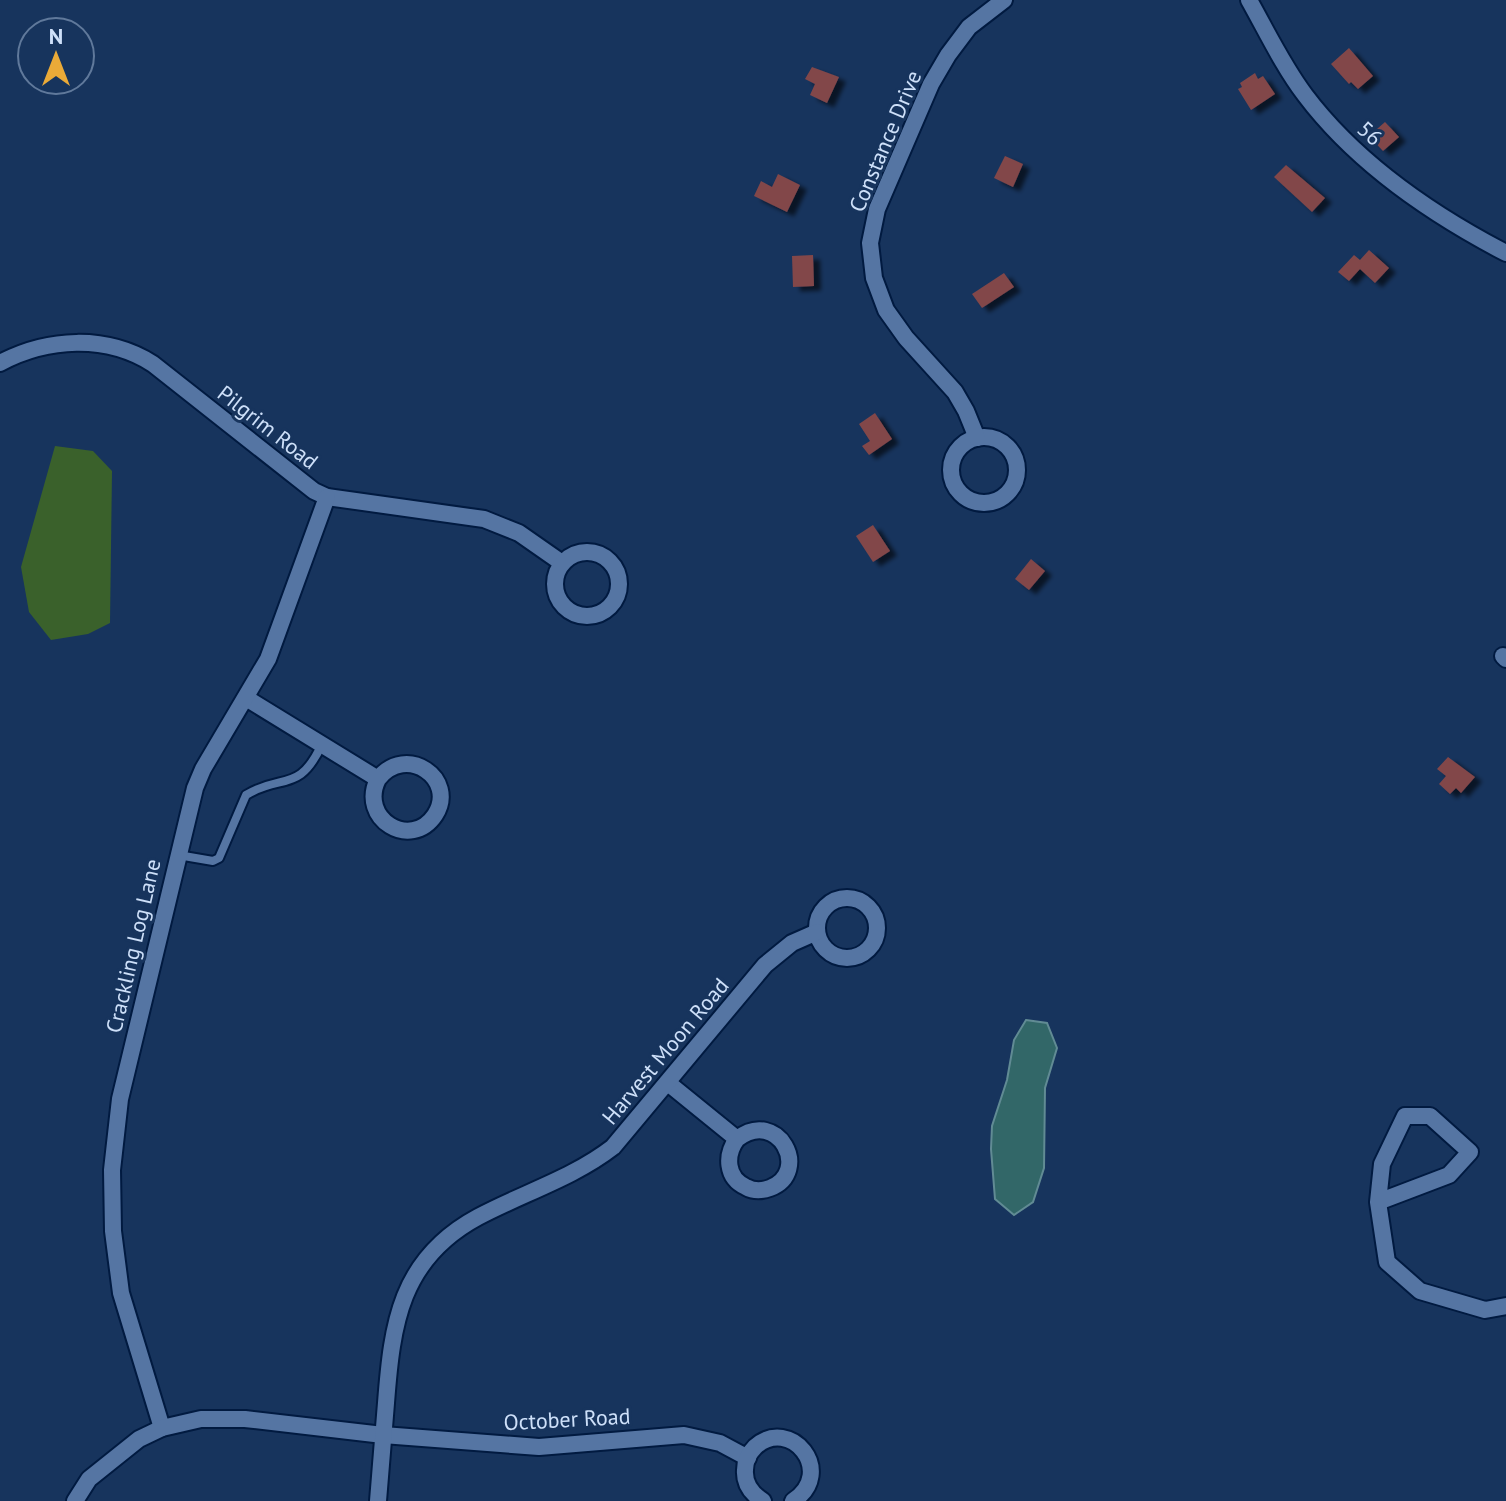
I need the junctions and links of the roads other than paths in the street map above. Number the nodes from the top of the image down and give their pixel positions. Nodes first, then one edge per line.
1 (1004, 0) edge
2 (1249, 0) edge
3 (1506, 253) edge
4 (0, 363) edge
5 (977, 438) junction
6 (327, 497) junction
7 (562, 563) junction
8 (246, 698) junction
9 (322, 744) junction
10 (378, 779) junction
11 (178, 855) junction
12 (817, 932) dead end
13 (668, 1083) junction
14 (737, 1139) dead end
15 (1378, 1202) junction
16 (1506, 1306) edge
17 (162, 1428) junction
18 (383, 1435) junction
19 (748, 1458) junction
20 (75, 1501) edge
21 (378, 1501) edge
22 (763, 1501) edge
23 (793, 1501) edge

1 - 5 street, Constance Drive
2 - 3 street, 56
4 - 6 street, Pilgrim Road
5 - 5 street
6 - 7 street, Pilgrim Road
6 - 8 street, Crackling Log Lane
7 - 7 street
8 - 9 street
8 - 11 street, Crackling Log Lane
9 - 10 street
9 - 11 lane
10 - 10 street
11 - 17 street, Crackling Log Lane
12 - 13 street, Harvest Moon Road
13 - 14 street
13 - 18 street, Harvest Moon Road
15 - 15 street
15 - 16 street
17 - 18 street, October Road
17 - 20 street, October Road
18 - 19 street, October Road
18 - 21 street, Harvest Moon Road
19 - 22 street
19 - 23 street

